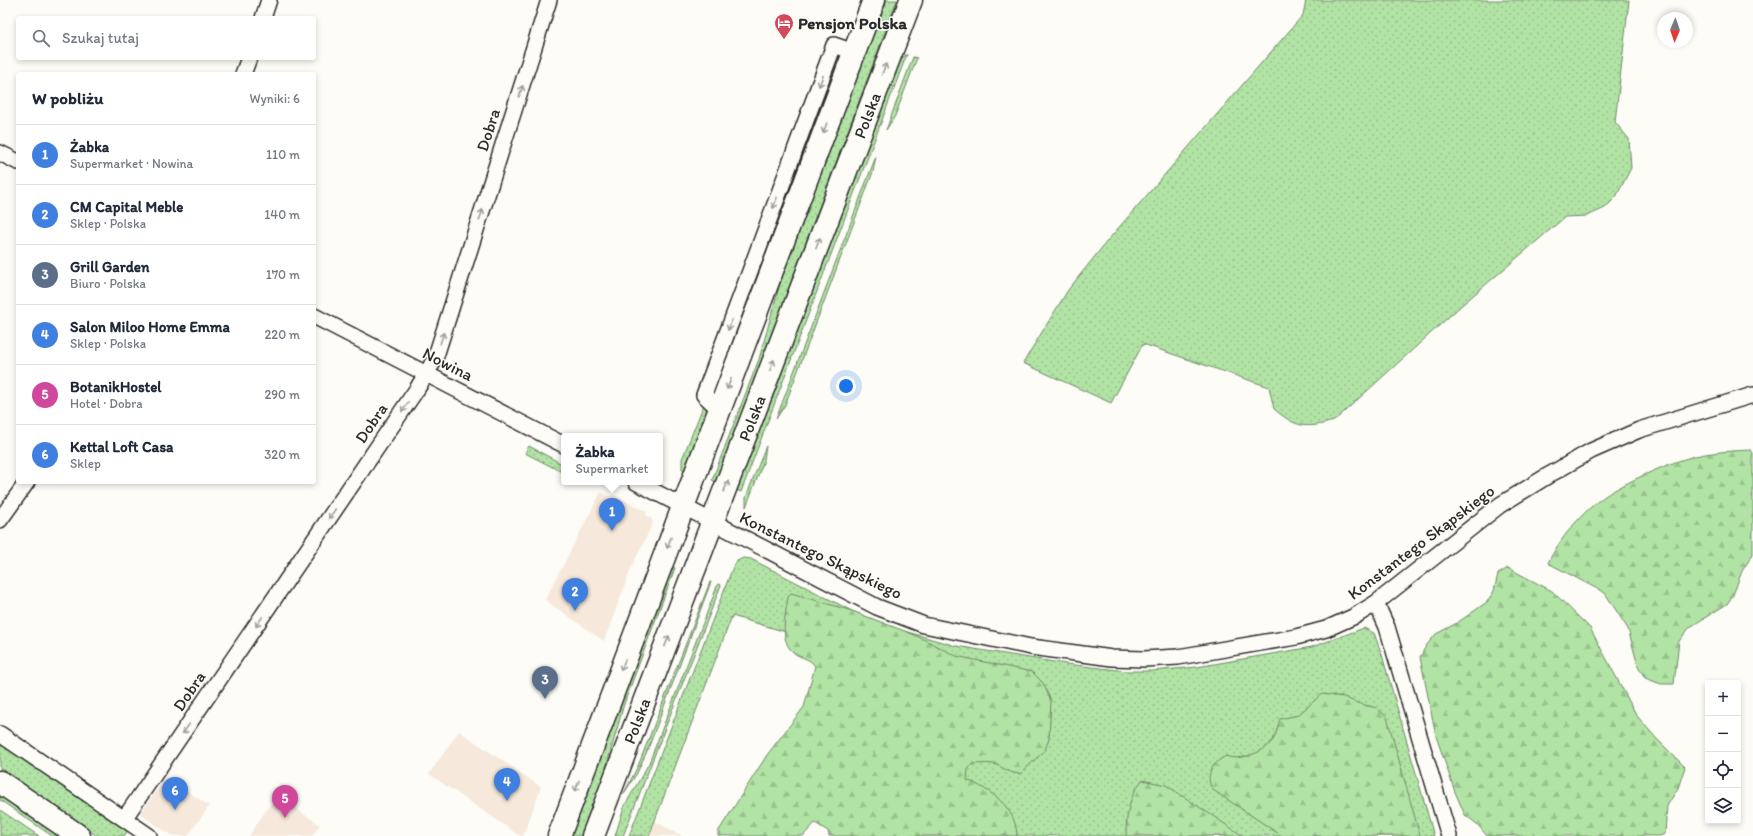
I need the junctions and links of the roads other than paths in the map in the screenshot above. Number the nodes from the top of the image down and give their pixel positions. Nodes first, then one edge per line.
1 (269, 0) edge
2 (549, 0) edge
3 (874, 0) edge
4 (911, 0) edge
5 (264, 16) edge
6 (248, 60) edge
7 (244, 72) edge
8 (0, 153) edge
9 (16, 161) edge
10 (316, 317) edge
11 (426, 374) junction
12 (1753, 395) edge
13 (561, 443) edge
14 (26, 484) edge
15 (642, 485) edge
16 (683, 507) junction
17 (0, 520) edge
18 (713, 523) junction
19 (1376, 603) junction
20 (0, 734) edge
21 (0, 782) edge
22 (124, 819) junction
23 (79, 836) edge
24 (149, 836) edge
25 (559, 836) edge
26 (593, 836) edge
27 (1449, 836) edge

1 - 5 street
11 -> 2 street, Dobra
3 -> 16 street, Polska
18 -> 4 street, Polska
6 - 7 street
8 - 9 street
10 - 11 street, Nowina
11 - 13 street, Nowina
11 -> 22 street, Dobra
12 - 19 street, Konstantego Skąpskiego
14 - 17 street
15 - 16 street
16 - 18 street
16 -> 25 street, Polska
18 - 19 street, Konstantego Skąpskiego
26 -> 18 street, Polska
19 - 27 street
20 - 22 street
21 - 23 street
22 - 24 street

